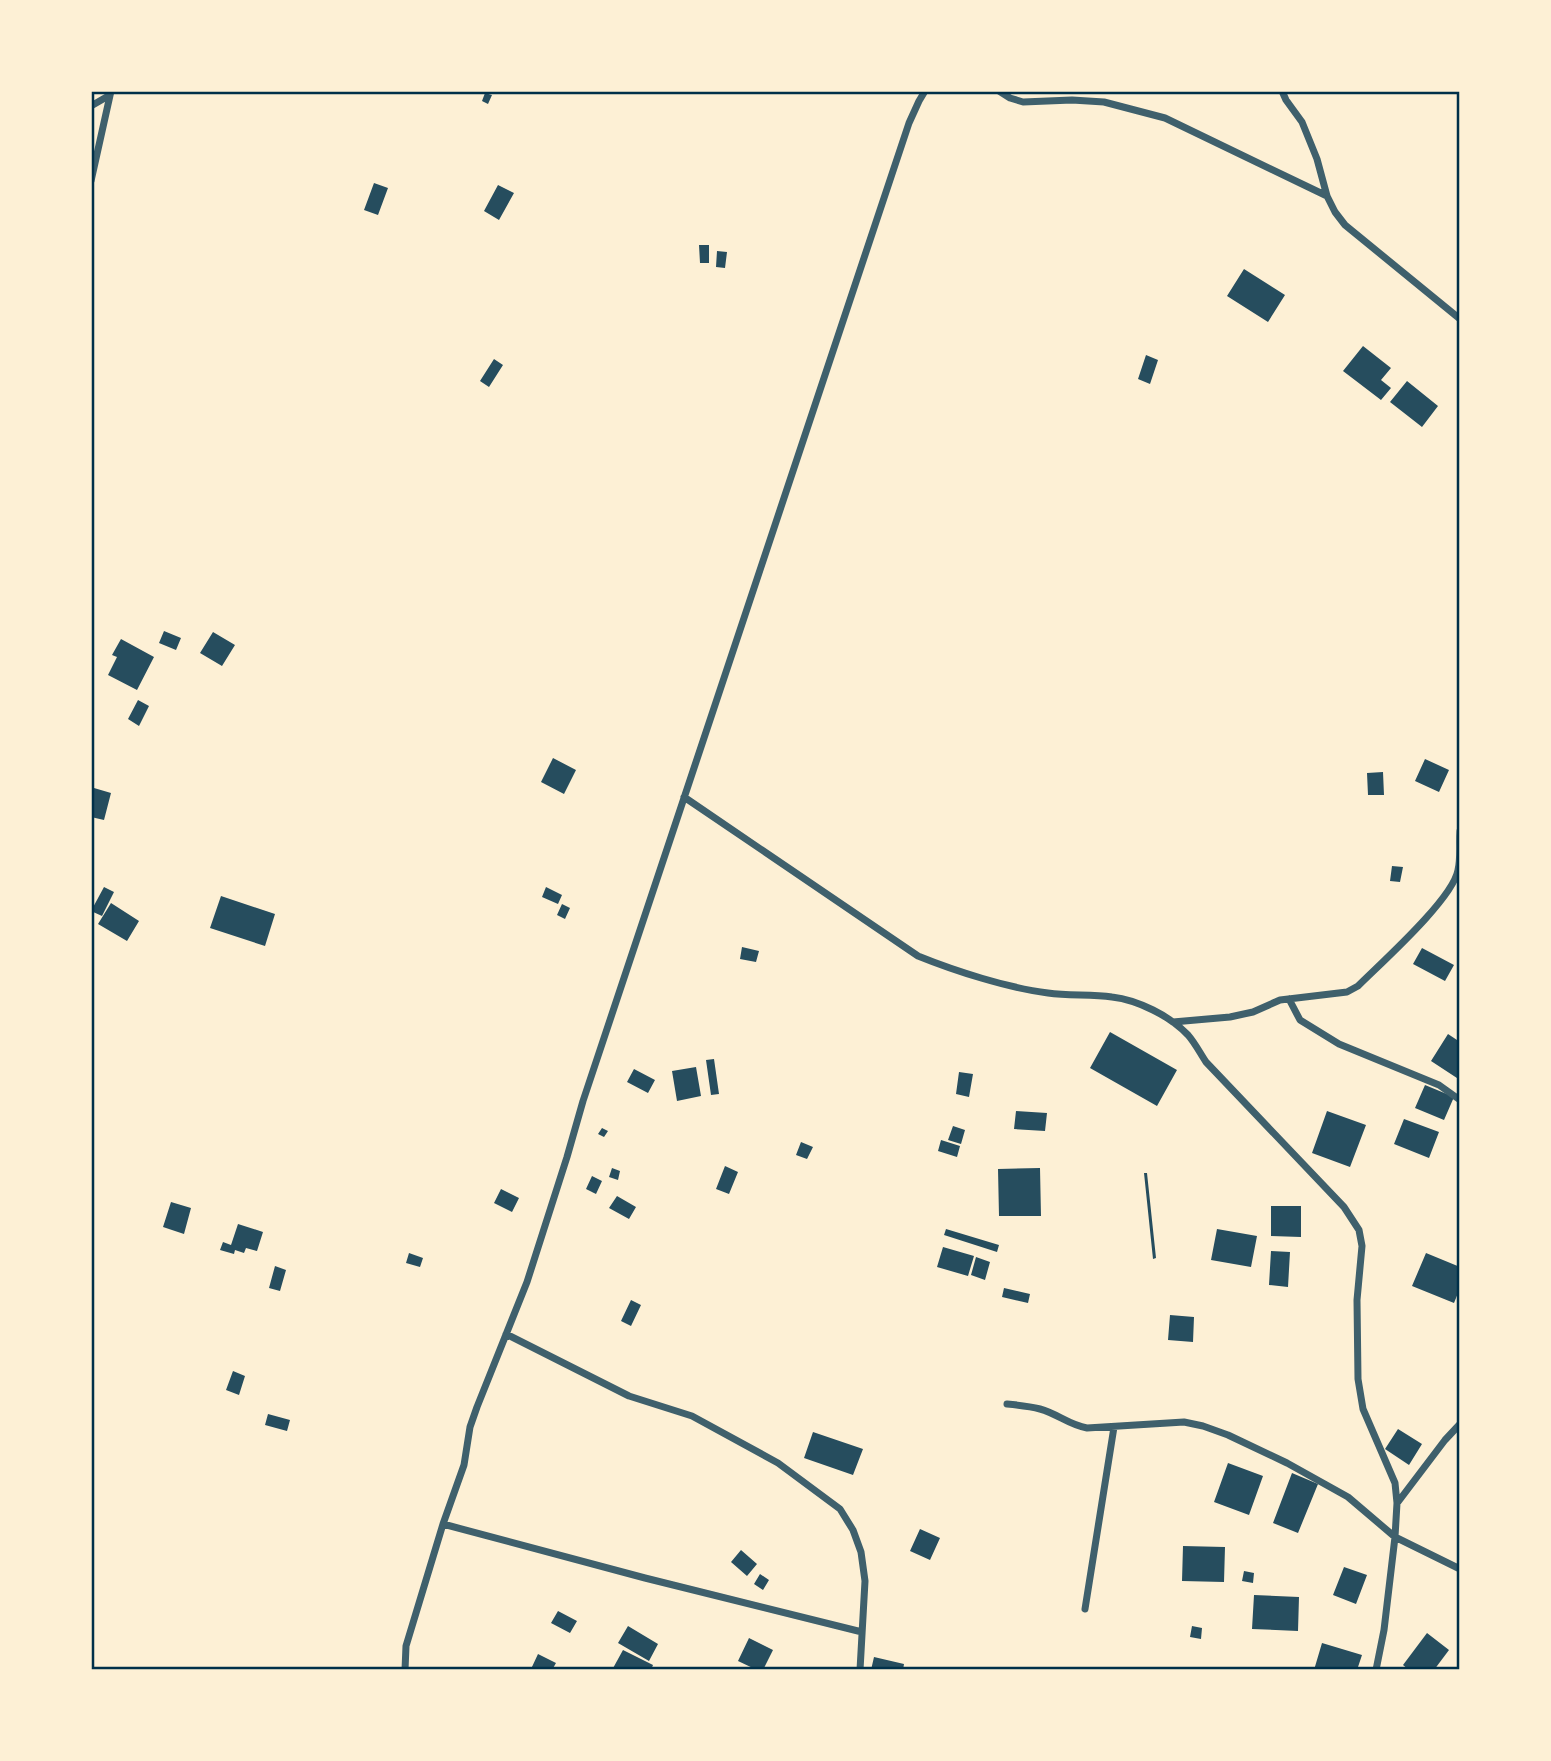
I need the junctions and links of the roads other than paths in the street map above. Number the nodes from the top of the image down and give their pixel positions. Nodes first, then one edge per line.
1 (925, 91) edge
2 (999, 91) edge
3 (1282, 91) edge
4 (111, 93) edge
5 (91, 106) edge
6 (91, 181) edge
7 (1327, 196) junction
8 (1460, 319) edge
9 (684, 797) junction
10 (1460, 831) edge
11 (1289, 999) junction
12 (1173, 1022) junction
13 (1460, 1100) edge
14 (506, 1334) junction
15 (1007, 1404) dead end
16 (1460, 1424) edge
17 (1114, 1427) junction
18 (1397, 1503) junction
19 (443, 1524) junction
20 (1395, 1537) junction
21 (1460, 1569) edge
22 (1085, 1609) dead end
23 (862, 1632) junction
24 (405, 1670) edge
25 (860, 1670) edge
26 (1376, 1670) edge

1 - 9 street
2 - 7 street
3 - 7 street
4 - 5 street
4 - 6 street
7 - 8 street
9 - 12 street
9 - 14 street
10 - 11 street
11 - 12 street
11 - 13 street
12 - 18 street
14 - 19 street
14 - 23 street
15 - 17 street
16 - 18 street
17 - 20 street
17 - 22 street
18 - 20 street
19 - 23 street
19 - 24 street
20 - 21 street
20 - 26 street
23 - 25 street

